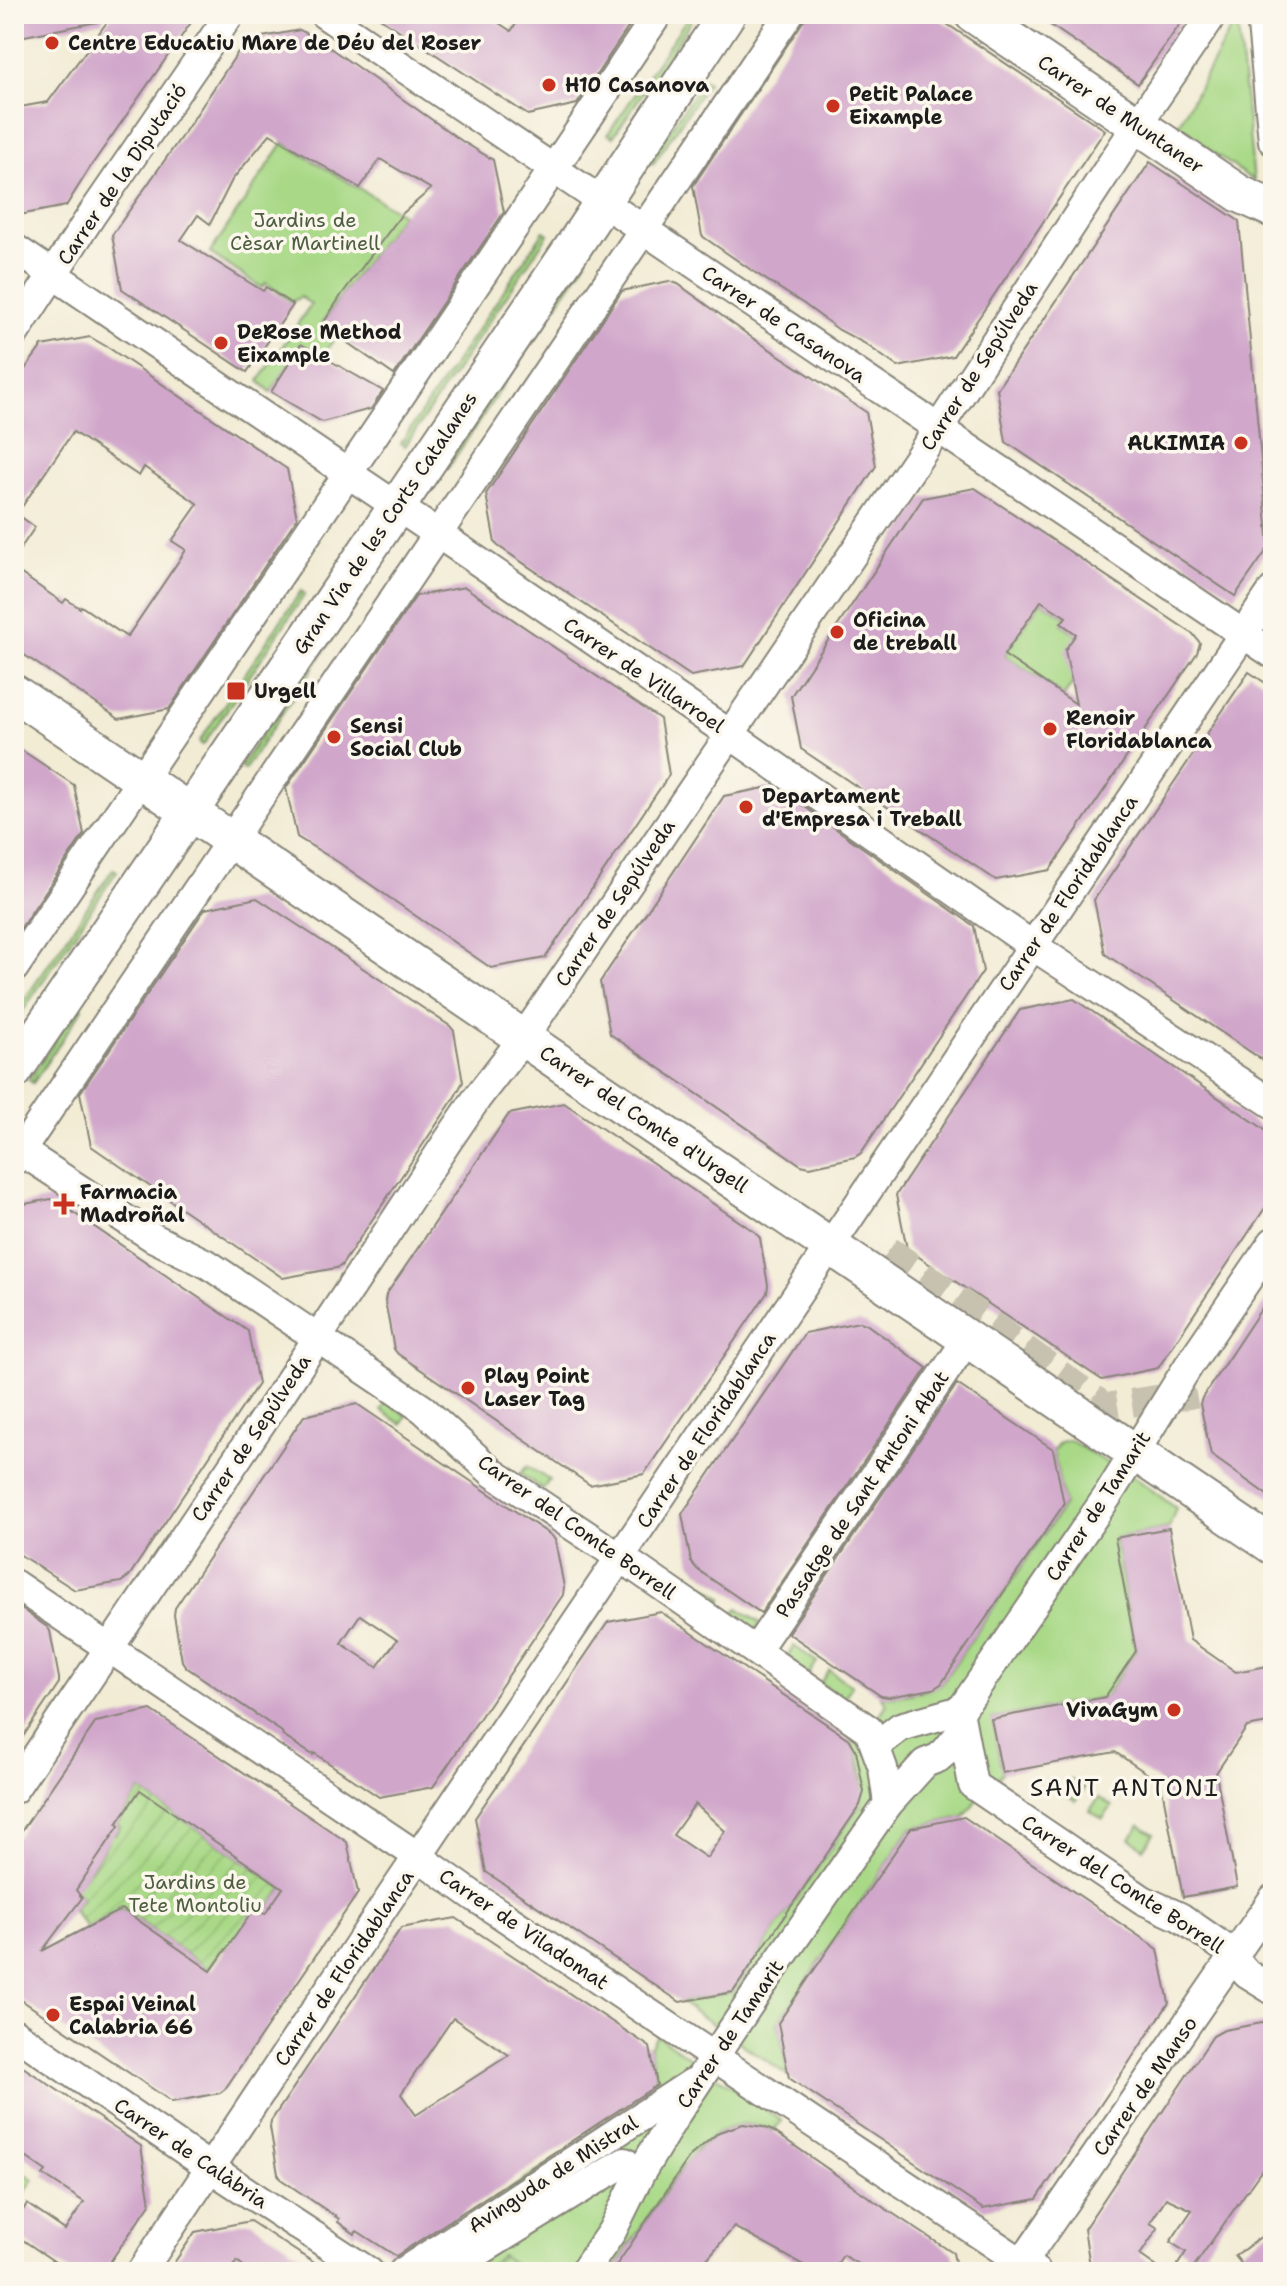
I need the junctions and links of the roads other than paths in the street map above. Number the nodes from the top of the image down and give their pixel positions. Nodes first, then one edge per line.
1 (230, 14) edge
2 (324, 14) edge
3 (658, 14) edge
4 (727, 14) edge
5 (789, 14) edge
6 (973, 14) edge
7 (1213, 14) edge
8 (1261, 14) edge
9 (1137, 125) junction
10 (1273, 141) edge
11 (553, 169) junction
12 (602, 202) junction
13 (1273, 209) edge
14 (643, 229) junction
15 (14, 248) edge
16 (54, 275) junction
17 (14, 334) edge
18 (938, 429) junction
19 (347, 472) junction
20 (397, 506) junction
21 (438, 534) junction
22 (1273, 590) edge
23 (1243, 635) junction
24 (1273, 654) edge
25 (14, 693) edge
26 (731, 735) junction
27 (142, 779) junction
28 (190, 812) junction
29 (232, 840) junction
30 (1033, 946) junction
31 (14, 968) edge
32 (524, 1037) junction
33 (14, 1071) edge
34 (1273, 1104) edge
35 (17, 1156) edge
36 (1273, 1242) edge
37 (831, 1245) junction
38 (968, 1338) junction
39 (317, 1339) junction
40 (1134, 1450) junction
41 (1273, 1546) edge
42 (621, 1558) junction
43 (14, 1584) edge
44 (109, 1648) junction
45 (756, 1650) junction
46 (961, 1720) junction
47 (877, 1734) junction
48 (931, 1761) junction
49 (973, 1780) junction
50 (14, 1789) edge
51 (888, 1804) junction
52 (419, 1857) junction
53 (1273, 1899) edge
54 (1233, 1958) junction
55 (1273, 1990) edge
56 (14, 2033) edge
57 (709, 2067) junction
58 (625, 2162) dead end
59 (209, 2167) junction
60 (1025, 2269) edge
61 (141, 2272) edge
62 (369, 2272) edge
63 (403, 2272) edge
64 (446, 2272) edge
65 (584, 2272) edge

1 - 16 street, Carrer de la Diputació
2 - 11 street, Carrer de Casanova
3 - 11 street
4 - 12 main road, Gran Via de les Corts Catalanes
5 - 14 street
6 - 9 main road, Carrer de Muntaner
7 - 9 street, Carrer de Sepúlveda
8 - 10 street
9 - 13 main road, Carrer de Muntaner
9 - 18 street, Carrer de Sepúlveda
11 - 12 street, Carrer de Casanova
11 - 19 street
12 - 14 street, Carrer de Casanova
12 - 20 main road, Gran Via de les Corts Catalanes
14 - 18 street, Carrer de Casanova
14 - 21 street
15 - 16 street, Carrer de Villarroel
16 - 17 street, Carrer de la Diputació
16 - 19 street, Carrer de Villarroel
18 - 23 street, Carrer de Casanova
18 - 26 street, Carrer de Sepúlveda
19 - 20 street, Carrer de Villarroel
19 - 27 street
20 - 21 street, Carrer de Villarroel
20 - 28 main road, Gran Via de les Corts Catalanes
21 - 26 street, Carrer de Villarroel
21 - 29 street
22 - 23 street, Carrer de Floridablanca
23 - 24 street, Carrer de Casanova
23 - 30 street, Carrer de Floridablanca
25 - 27 main road, Carrer del Comte d'Urgell
26 - 30 street, Carrer de Villarroel
26 - 32 street, Carrer de Sepúlveda
27 - 28 main road, Carrer del Comte d'Urgell
27 - 31 street
28 - 29 main road, Carrer del Comte d'Urgell
28 - 33 main road, Gran Via de les Corts Catalanes
29 - 32 main road, Carrer del Comte d'Urgell
29 - 35 street
30 - 34 street, Carrer de Villarroel
30 - 37 street, Carrer de Floridablanca
32 - 37 main road, Carrer del Comte d'Urgell
32 - 39 street, Carrer de Sepúlveda
35 - 39 street, Carrer del Comte Borrell
36 - 40 street, Carrer de Tamarit
37 - 38 main road, Carrer del Comte d'Urgell
37 - 42 street, Carrer de Floridablanca
38 - 40 main road, Carrer del Comte d'Urgell
38 - 45 street, Passatge de Sant Antoni Abat
39 - 42 street, Carrer del Comte Borrell
39 - 44 street, Carrer de Sepúlveda
40 - 41 main road, Carrer del Comte d'Urgell
40 - 46 street, Carrer de Tamarit
42 - 45 street, Carrer del Comte Borrell
42 - 52 street, Carrer de Floridablanca
43 - 44 street, Carrer de Viladomat
44 - 50 street, Carrer de Sepúlveda
44 - 52 street, Carrer de Viladomat
45 - 47 street, Carrer del Comte Borrell
46 - 47 street
46 - 48 street, Carrer de Tamarit
46 - 49 street
47 - 48 street, Carrer del Comte Borrell
47 - 51 street
48 - 49 street, Carrer del Comte Borrell
48 - 51 street, Carrer de Tamarit
49 - 54 street, Carrer del Comte Borrell
51 - 57 street, Carrer de Tamarit
52 - 57 street, Carrer de Viladomat
52 - 59 street, Carrer de Floridablanca
53 - 54 street, Carrer de Manso
54 - 55 street, Carrer del Comte Borrell
54 - 60 street, Carrer de Manso
56 - 59 street, Carrer de Calàbria
57 - 60 street, Carrer de Viladomat
57 - 63 street, Avinguda de Mistral
57 - 65 street, Carrer de Tamarit
58 - 64 street, Avinguda de Mistral
59 - 61 street, Carrer de Floridablanca
59 - 62 street, Carrer de Calàbria

